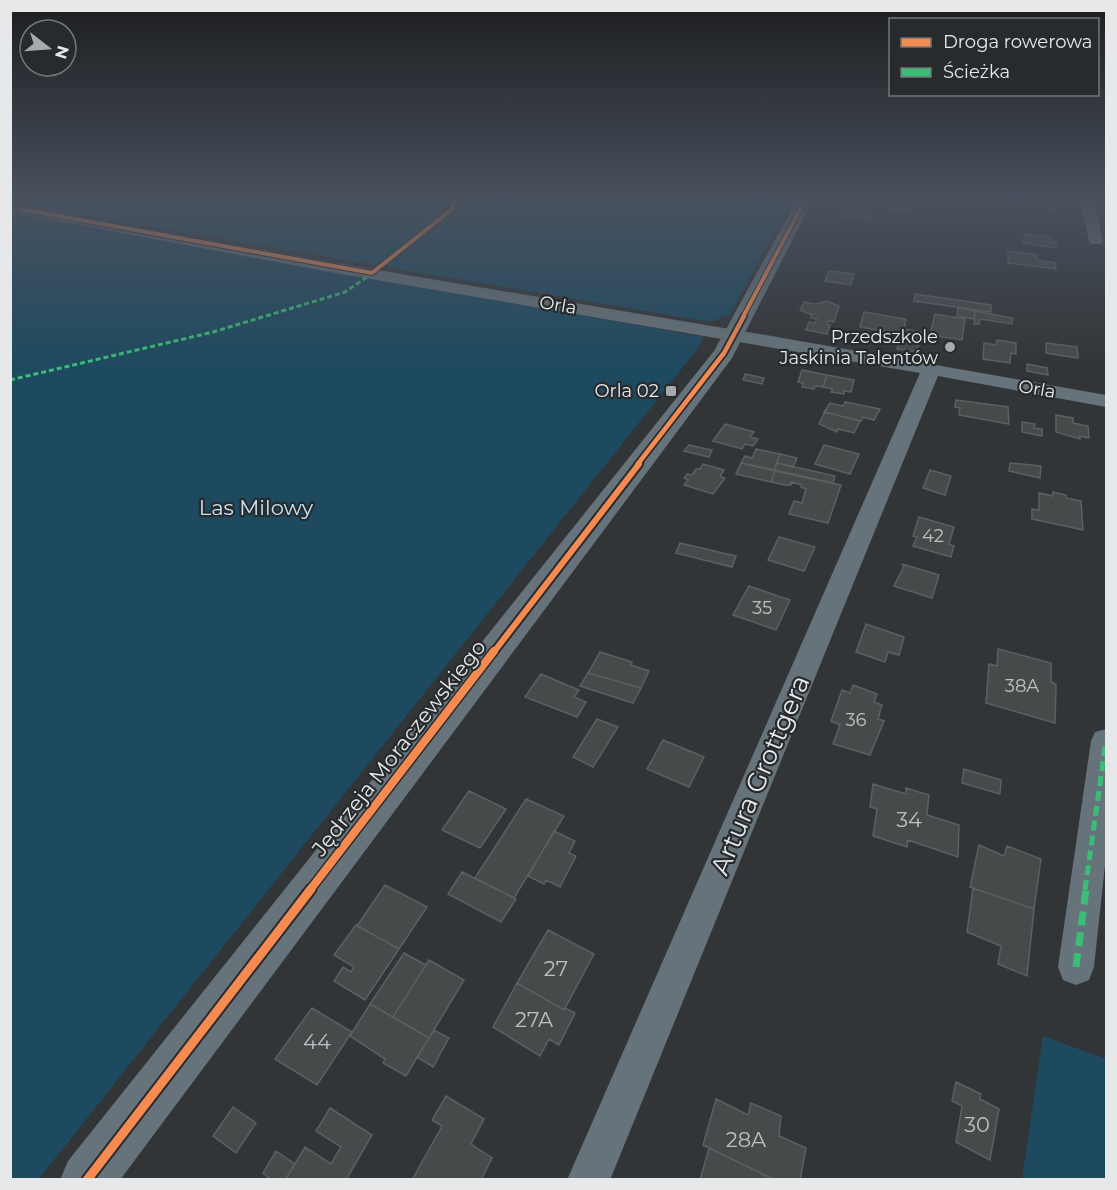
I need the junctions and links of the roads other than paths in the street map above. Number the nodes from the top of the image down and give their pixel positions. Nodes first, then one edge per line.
1 (267, 256) edge
2 (776, 256) edge
3 (734, 335) junction
4 (931, 370) junction
5 (1107, 401) edge
6 (1107, 741) edge
7 (1102, 798) edge
8 (1076, 967) dead end
9 (87, 1179) edge
10 (588, 1179) edge

1 - 3 street, Orla
2 - 3 street, Jędrzeja Moraczewskiego
3 - 4 street, Orla
3 - 9 street, Jędrzeja Moraczewskiego
4 - 5 street, Orla
4 - 10 street, Artura Grottgera
6 - 7 street
7 - 8 street

